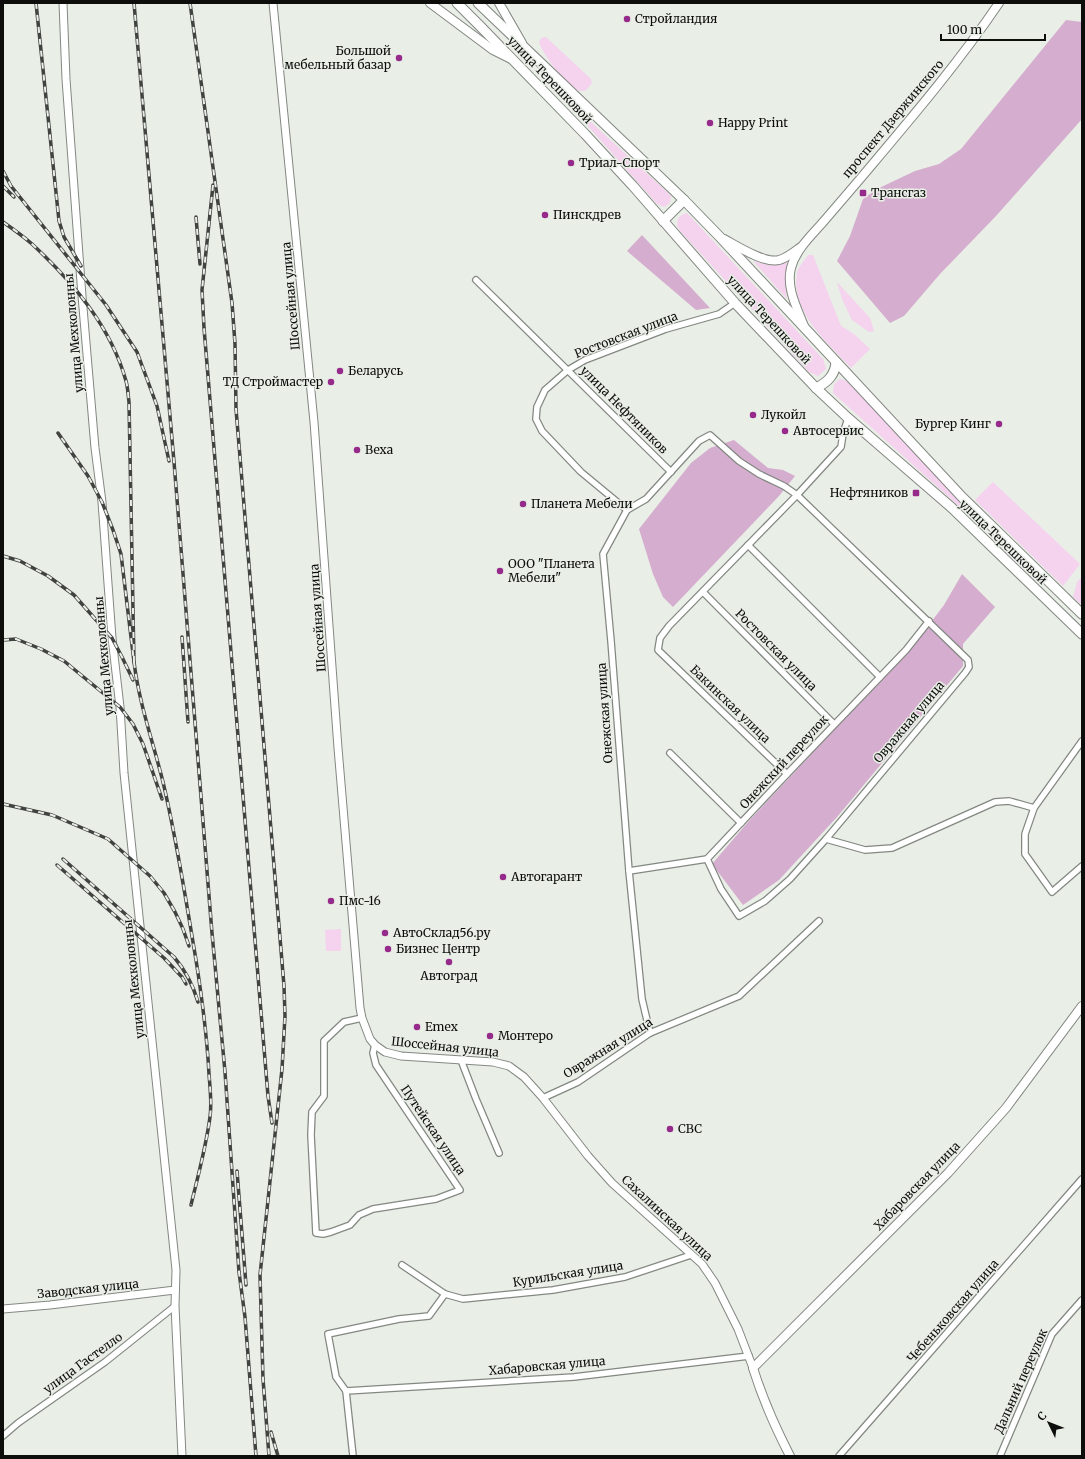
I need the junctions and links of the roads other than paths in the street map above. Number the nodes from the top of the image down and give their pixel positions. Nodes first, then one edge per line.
1 (63, 3) edge
2 (273, 3) edge
3 (430, 3) edge
4 (456, 3) edge
5 (478, 3) edge
6 (499, 3) edge
7 (999, 3) edge
8 (525, 49) junction
9 (514, 61) junction
10 (542, 65) junction
11 (530, 77) junction
12 (684, 200) junction
13 (663, 221) junction
14 (719, 236) junction
15 (801, 247) junction
16 (476, 280) dead end
17 (735, 303) junction
18 (805, 328) junction
19 (836, 362) junction
20 (568, 370) junction
21 (816, 388) junction
22 (848, 418) junction
23 (671, 472) junction
24 (797, 495) junction
25 (627, 510) junction
26 (748, 545) junction
27 (702, 592) junction
28 (1082, 614) edge
29 (929, 621) junction
30 (1082, 634) edge
31 (880, 676) junction
32 (834, 724) junction
33 (1082, 741) edge
34 (670, 753) dead end
35 (787, 774) junction
36 (1034, 808) junction
37 (742, 823) junction
38 (826, 839) junction
39 (707, 859) junction
40 (1082, 866) edge
41 (629, 871) junction
42 (819, 921) dead end
43 (1082, 1006) edge
44 (362, 1018) junction
45 (650, 1033) junction
46 (375, 1045) junction
47 (461, 1060) junction
48 (543, 1098) junction
49 (499, 1153) dead end
50 (1082, 1178) edge
51 (691, 1254) junction
52 (402, 1265) dead end
53 (175, 1290) junction
54 (445, 1294) junction
55 (1082, 1300) edge
56 (175, 1306) junction
57 (3, 1309) edge
58 (749, 1356) junction
59 (753, 1368) junction
60 (346, 1391) junction
61 (3, 1436) edge
62 (182, 1456) edge
63 (353, 1456) edge
64 (790, 1456) edge
65 (839, 1456) edge
66 (1000, 1456) edge

1 - 53 street, улица Мехколонны
2 - 44 street, Шоссейная улица
3 - 9 main road
4 - 9 main road, улица Терешковой
5 - 8 main road, улица Терешковой
6 - 8 main road
7 - 15 main road, проспект Дзержинского
8 - 10 main road, улица Терешковой
9 - 11 main road, улица Терешковой
10 - 11 main road
10 - 12 main road, улица Терешковой
11 - 13 main road, улица Терешковой
12 - 13 main road
12 - 14 main road, улица Терешковой
13 - 17 main road, улица Терешковой
14 - 15 main road
14 - 18 main road, улица Терешковой
15 - 18 main road
16 - 20 street, улица Нефтяников
17 - 20 street, Ростовская улица
17 - 21 main road, улица Терешковой
18 - 19 main road, улица Терешковой
19 - 21 main road
19 - 28 main road, улица Терешковой
20 - 23 street, улица Нефтяников
20 - 25 street, Ростовская улица
21 - 22 main road, улица Терешковой
22 - 24 street
22 - 30 main road, улица Терешковой
23 - 24 street, Овражная улица
23 - 25 street
24 - 26 street
24 - 29 street, Овражная улица
25 - 41 street, Онежская улица
26 - 27 street
26 - 31 street
27 - 32 street, Ростовская улица
27 - 35 street, Бакинская улица
29 - 31 street, Онежский переулок
29 - 38 street, Овражная улица
31 - 32 street, Онежский переулок
32 - 35 street, Онежский переулок
33 - 36 street
34 - 37 street
35 - 37 street, Онежский переулок
36 - 38 street
36 - 40 street
37 - 39 street, Онежский переулок
38 - 39 street, Овражная улица
39 - 41 street
41 - 45 street, Онежская улица
42 - 45 street, Овражная улица
43 - 59 main road, Хабаровская улица
44 - 46 street, Шоссейная улица
44 - 46 street, Путейская улица
45 - 48 street, Овражная улица
46 - 47 street, Шоссейная улица
47 - 48 street, Шоссейная улица
47 - 49 street
48 - 51 street, Сахалинская улица
50 - 65 street, Чебеньковская улица
51 - 54 street, Курильская улица
51 - 58 street, Сахалинская улица
52 - 54 street, Курильская улица
53 - 56 street, улица Мехколонны
53 - 57 street, Заводская улица
54 - 60 street
55 - 66 street, Дальний переулок
56 - 61 street, улица Гастелло
56 - 62 street, улица Мехколонны
58 - 59 street, Сахалинская улица
58 - 60 street, Хабаровская улица
59 - 64 main road, Сахалинская улица
60 - 63 street

